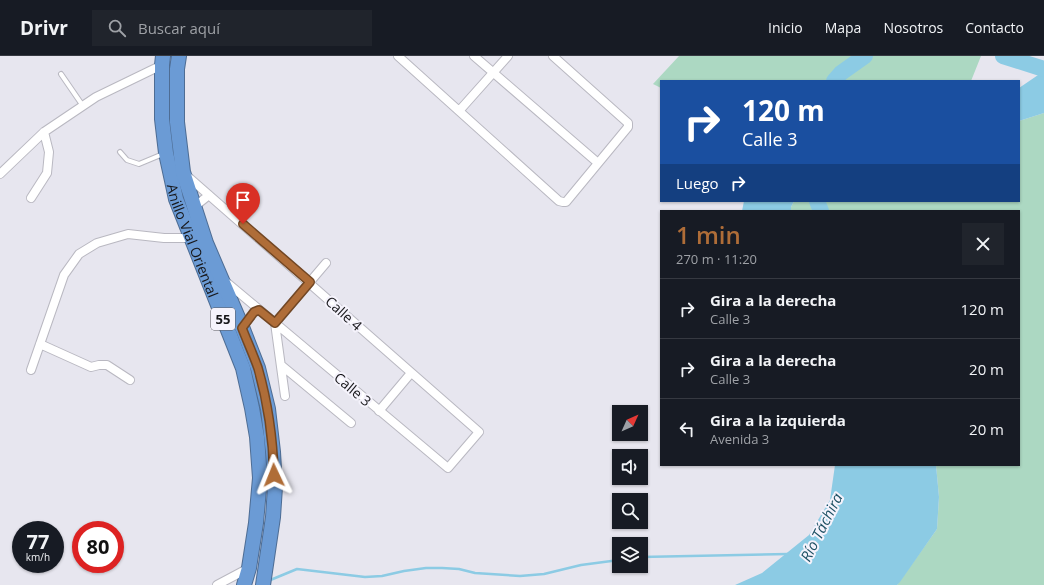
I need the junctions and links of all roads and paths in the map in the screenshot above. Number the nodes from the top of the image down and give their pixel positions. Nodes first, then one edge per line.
1 (179, 56) edge
2 (398, 56) edge
3 (474, 56) edge
4 (508, 56) edge
5 (554, 56) edge
6 (162, 60) edge
7 (493, 73) junction
8 (61, 74) dead end
9 (83, 106) junction
10 (460, 111) junction
11 (44, 132) junction
12 (120, 152) dead end
13 (166, 153) junction
14 (598, 163) junction
15 (183, 172) junction
16 (0, 174) edge
17 (209, 195) junction
18 (31, 198) dead end
19 (194, 207) junction
20 (190, 238) junction
21 (326, 263) dead end
22 (221, 278) junction
23 (310, 282) junction
24 (259, 310) junction
25 (275, 323) junction
26 (242, 328) junction
27 (40, 344) junction
28 (281, 365) junction
29 (32, 370) dead end
30 (411, 373) junction
31 (130, 380) dead end
32 (285, 396) dead end
33 (379, 411) junction
34 (351, 423) dead end
35 (448, 468) joint
36 (249, 568) junction
37 (218, 585) edge
38 (244, 585) edge
39 (263, 585) edge

1 - 15 highway, Anillo Vial Oriental / 55
2 - 10 street
3 - 7 street
4 - 7 street
5 - 14 street
6 - 9 street
6 - 13 highway, Anillo Vial Oriental / 55
7 - 10 street
7 - 14 street
8 - 9 lane
9 - 11 street
10 - 14 street
11 - 16 street
11 - 18 street
12 - 13 lane
13 - 20 highway, Anillo Vial Oriental / 55
15 - 17 street, Calle 4
15 - 19 highway, Anillo Vial Oriental / 55
17 - 19 street
17 - 23 street, Calle 4
19 - 22 highway, Anillo Vial Oriental / 55
20 - 27 street
20 - 36 highway, Anillo Vial Oriental / 55
21 - 23 street
22 - 24 street, Calle 3
22 - 26 highway, Anillo Vial Oriental / 55
23 - 25 street
23 - 30 street, Calle 4
24 - 25 street, Calle 3
24 - 26 street
25 - 28 street
25 - 33 street, Calle 3
26 - 39 highway, Anillo Vial Oriental / 55
27 - 29 street
27 - 31 street
28 - 32 street
28 - 34 street
30 - 33 street
30 - 35 street, Calle 4
33 - 35 street, Calle 3
36 - 37 street
36 - 38 highway, Anillo Vial Oriental / 55

